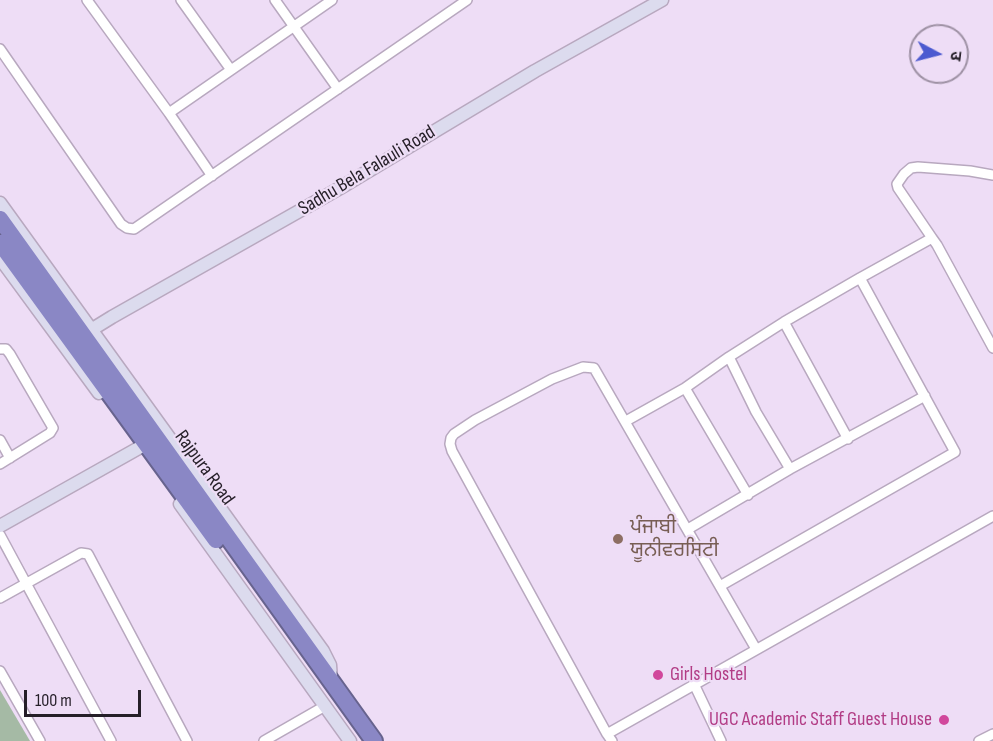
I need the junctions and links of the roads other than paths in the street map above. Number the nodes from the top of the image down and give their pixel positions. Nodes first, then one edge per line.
1 (87, 0) edge
2 (181, 0) edge
3 (274, 0) edge
4 (332, 0) edge
5 (467, 0) edge
6 (662, 0) edge
7 (293, 27) junction
8 (0, 49) edge
9 (231, 70) junction
10 (338, 89) junction
11 (169, 113) junction
12 (993, 175) edge
13 (212, 176) junction
14 (0, 202) edge
15 (0, 219) edge
16 (932, 238) junction
17 (0, 243) edge
18 (0, 258) edge
19 (861, 278) junction
20 (784, 322) junction
21 (82, 336) junction
22 (993, 348) edge
23 (0, 349) edge
24 (729, 357) junction
25 (685, 388) junction
26 (925, 396) junction
27 (626, 421) junction
28 (848, 439) junction
29 (0, 441) edge
30 (147, 444) junction
31 (10, 459) junction
32 (0, 464) edge
33 (790, 469) junction
34 (748, 495) junction
35 (993, 516) edge
36 (0, 526) edge
37 (688, 529) junction
38 (0, 535) edge
39 (26, 584) junction
40 (720, 586) junction
41 (0, 598) edge
42 (756, 649) junction
43 (0, 671) edge
44 (332, 682) junction
45 (694, 684) junction
46 (325, 706) junction
47 (993, 734) edge
48 (609, 737) edge
49 (40, 741) edge
50 (111, 741) edge
51 (187, 741) edge
52 (264, 741) edge
53 (350, 741) edge
54 (360, 741) edge
55 (374, 741) edge
56 (721, 741) edge
57 (979, 741) edge

1 - 11 street
2 - 9 street
3 - 7 street
4 - 7 street
5 - 10 street
6 - 21 street, Sadhu Bela Falauli Road
7 - 9 street
7 - 10 street
8 - 13 street
9 - 11 street
10 - 13 street
11 - 13 street
12 - 16 street
14 - 21 street
15 - 21 highway, Rajpura Road
16 - 19 street
16 - 22 street
17 - 21 highway
18 - 30 street
19 - 20 street
19 - 26 street
20 - 24 street
20 - 28 street
21 - 30 highway, Rajpura Road
21 - 44 street
23 - 31 street
24 - 25 street
24 - 33 street
25 - 27 street
25 - 34 street
26 - 28 street
26 - 40 street
27 - 37 street
27 - 48 street
28 - 33 street
29 - 31 street
30 - 36 street
30 - 44 highway, Rajpura Road
30 - 46 street
30 - 54 highway, Rajpura Road
31 - 32 street
33 - 34 street
34 - 37 street
35 - 42 street
37 - 40 street
38 - 39 street
39 - 41 street
39 - 50 street
39 - 51 street
40 - 42 street
42 - 45 street
43 - 49 street
44 - 55 highway, Rajpura Road
45 - 48 street
45 - 56 street
46 - 52 street
46 - 53 street
47 - 57 street

